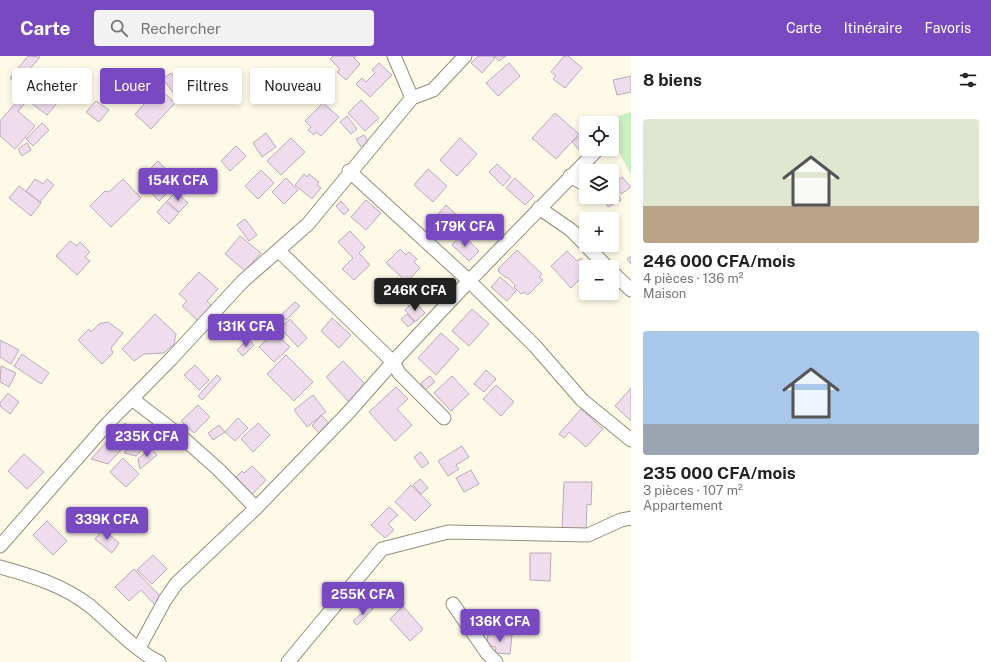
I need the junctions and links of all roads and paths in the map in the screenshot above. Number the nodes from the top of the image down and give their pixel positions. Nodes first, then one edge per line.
1 (394, 56) edge
2 (465, 56) edge
3 (412, 98) junction
4 (591, 156) edge
5 (350, 171) junction
6 (570, 176) junction
7 (579, 181) edge
8 (539, 208) junction
9 (278, 250) junction
10 (601, 260) edge
11 (619, 279) edge
12 (470, 281) junction
13 (631, 290) edge
14 (393, 362) junction
15 (132, 399) junction
16 (444, 418) dead end
17 (631, 440) edge
18 (256, 508) junction
19 (631, 518) edge
20 (0, 546) edge
21 (0, 567) edge
22 (453, 604) dead end
23 (139, 648) junction
24 (159, 662) edge
25 (288, 662) edge
26 (496, 662) edge

1 - 3 street
2 - 3 street
3 - 5 street
4 - 6 street
5 - 9 street
5 - 12 street
6 - 7 street
6 - 8 street
8 - 10 street
8 - 12 street
9 - 14 street
9 - 15 street
11 - 13 street
12 - 14 street
12 - 17 street
14 - 16 street
14 - 18 street
15 - 18 street
15 - 20 street
18 - 23 street
19 - 25 street
21 - 23 street
22 - 26 street
23 - 24 street

